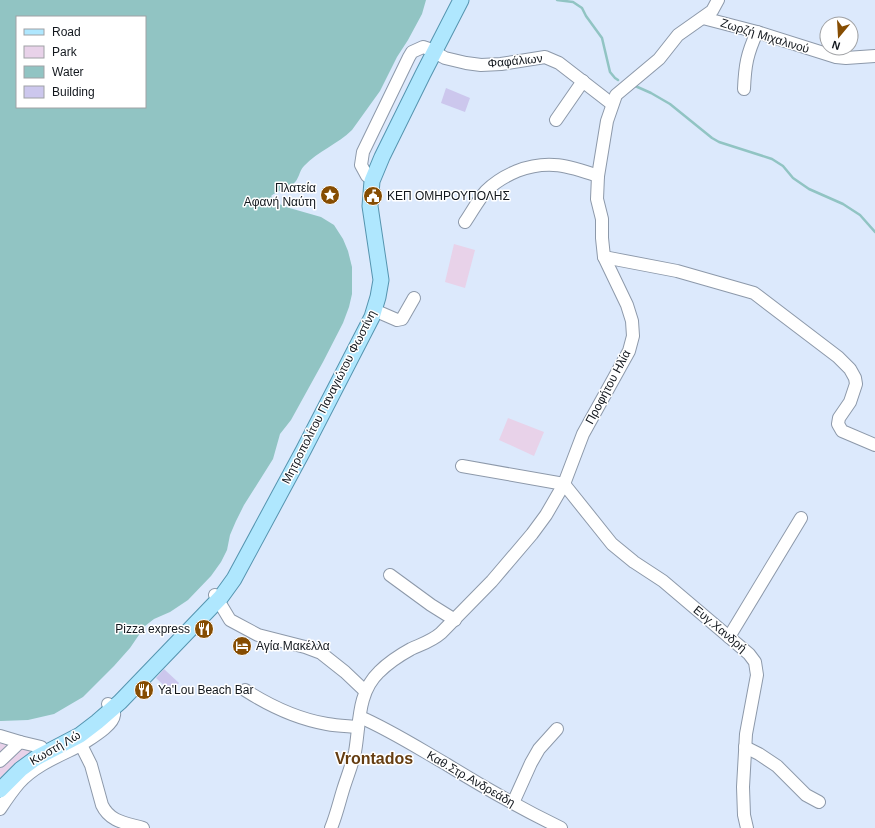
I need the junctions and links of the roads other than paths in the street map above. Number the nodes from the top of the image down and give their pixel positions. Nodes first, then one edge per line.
1 (454, 0) edge
2 (461, 0) edge
3 (718, 0) edge
4 (703, 18) junction
5 (757, 32) junction
6 (432, 51) junction
7 (875, 56) edge
8 (583, 82) junction
9 (744, 88) dead end
10 (612, 104) junction
11 (556, 120) dead end
12 (598, 176) junction
13 (465, 222) dead end
14 (604, 256) junction
15 (414, 298) dead end
16 (374, 310) junction
17 (875, 445) edge
18 (462, 466) dead end
19 (564, 484) junction
20 (801, 518) dead end
21 (390, 574) dead end
22 (216, 598) junction
23 (455, 620) junction
24 (729, 637) junction
25 (245, 690) dead end
26 (365, 691) junction
27 (110, 706) junction
28 (359, 722) junction
29 (557, 729) dead end
30 (0, 736) edge
31 (20, 742) junction
32 (80, 745) junction
33 (41, 747) junction
34 (745, 747) junction
35 (0, 761) edge
36 (0, 780) edge
37 (0, 790) edge
38 (819, 802) dead end
39 (513, 803) junction
40 (0, 809) edge
41 (143, 828) edge
42 (331, 828) edge
43 (561, 828) edge
44 (747, 828) edge

1 - 6 main road, Μητροπολίτου Παναγιώτου Φωστίνη
2 - 6 main road, Μητροπολίτου Παναγιώτου Φωστίνη
3 - 4 street, Προφήτου Ηλία
4 - 5 street, Ζωρζή Μιχαλινού
4 - 10 street, Προφήτου Ηλία
5 - 7 street, Ζωρζή Μιχαλινού
5 - 9 street
6 - 8 street, Φαφάλιων
6 - 16 main road, Μητροπολίτου Παναγιώτου Φωστίνη
6 - 22 main road, Μητροπολίτου Παναγιώτου Φωστίνη
8 - 10 street, Φαφάλιων
8 - 11 street
10 - 12 street, Προφήτου Ηλία
12 - 13 street
12 - 14 street, Προφήτου Ηλία
14 - 17 street
14 - 19 street, Προφήτου Ηλία
15 - 16 street
16 - 22 main road, Μητροπολίτου Παναγιώτου Φωστίνη
18 - 19 street
19 - 23 street, Προφήτου Ηλία
19 - 24 street, Ευγ.Χανδρή
20 - 24 street
21 - 23 street
22 - 26 street
22 - 27 main road, Μητροπολίτου Παναγιώτου Φωστίνη
23 - 26 street, Προφήτου Ηλία
24 - 34 street, Ευγ.Χανδρή
25 - 28 street, Καθ.Στρ.Ανδρεάδη
26 - 28 street, Προφήτου Ηλία
27 - 32 street
27 - 33 main road, Κωστή Λώ
27 - 37 main road, Κωστή Λώ
28 - 39 street, Καθ.Στρ.Ανδρεάδη
28 - 42 street, Προφήτου Ηλία
29 - 39 street
30 - 31 street
31 - 33 street
31 - 35 street
32 - 40 street
32 - 41 street
33 - 36 main road, Κωστή Λώ
34 - 38 street
34 - 44 street, Ευγ.Χανδρή
39 - 43 street, Καθ.Στρ.Ανδρεάδη

